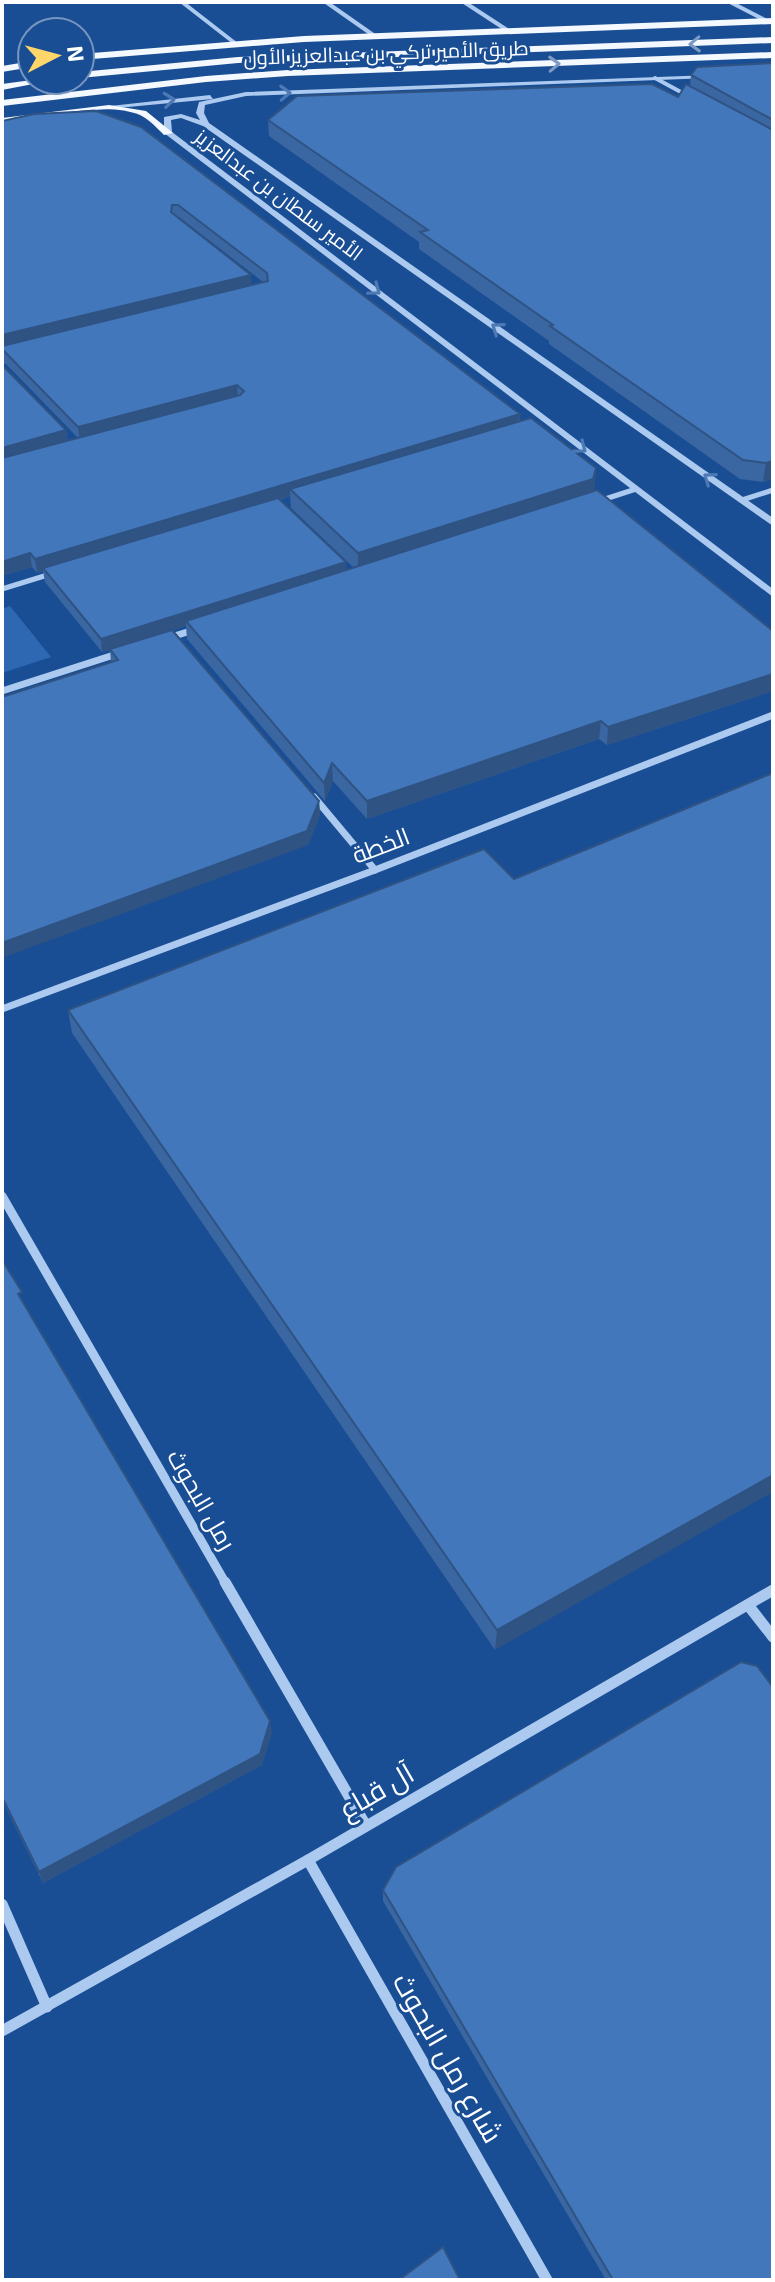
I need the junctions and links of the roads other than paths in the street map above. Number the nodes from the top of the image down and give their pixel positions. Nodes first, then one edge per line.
1 (182, 2) edge
2 (326, 2) edge
3 (464, 2) edge
4 (730, 2) edge
5 (770, 21) edge
6 (510, 32) junction
7 (376, 37) junction
8 (773, 40) edge
9 (236, 44) junction
10 (456, 50) junction
11 (773, 55) edge
12 (96, 56) edge
13 (96, 64) edge
14 (96, 73) edge
15 (714, 76) edge
16 (655, 78) junction
17 (246, 94) junction
18 (694, 100) edge
19 (2, 106) edge
20 (36, 115) junction
21 (2, 121) edge
22 (206, 124) junction
23 (168, 133) junction
24 (549, 424) junction
25 (534, 428) edge
26 (636, 489) junction
27 (773, 490) edge
28 (742, 500) junction
29 (592, 503) edge
30 (773, 523) edge
31 (61, 571) edge
32 (2, 589) edge
33 (773, 594) edge
34 (206, 626) edge
35 (176, 636) junction
36 (161, 640) edge
37 (186, 647) edge
38 (132, 649) edge
39 (2, 691) edge
40 (773, 715) edge
41 (305, 788) edge
42 (375, 870) junction
43 (2, 1009) edge
44 (2, 1196) edge
45 (773, 1590) edge
46 (748, 1605) junction
47 (773, 1637) edge
48 (365, 1824) junction
49 (308, 1860) junction
50 (2, 1904) edge
51 (47, 2007) junction
52 (2, 2031) edge
53 (547, 2280) edge

1 - 9 street
2 - 7 street
3 - 6 street
4 - 5 street
5 - 6 main road
6 - 7 main road
7 - 9 main road
8 -> 10 main road, طريق الأمير تركي بن عبدالعزيز الأول
9 - 12 main road
10 - 13 main road
10 - 14 main road, طريق الأمير تركي بن عبدالعزيز الأول
19 -> 11 main road, طريق الأمير تركي بن عبدالعزيز الأول
15 - 16 street
17 -> 16 street
16 - 18 street
20 -> 17 street
17 - 22 street
20 - 21 main road
20 - 23 main road
22 - 23 street, الأمير سلطان بن عبدالعزيز
28 -> 22 street, الأمير سلطان بن عبدالعزيز
23 -> 24 street, الأمير سلطان بن عبدالعزيز
24 - 25 street
24 -> 26 street, الأمير سلطان بن عبدالعزيز
26 - 29 street
26 - 33 street, الأمير سلطان بن عبدالعزيز
27 - 28 street
28 - 30 street, الأمير سلطان بن عبدالعزيز
31 - 32 street
34 - 35 street
35 - 36 street
35 - 37 street
38 - 39 street
40 - 42 street, الخطة
41 - 42 street
42 - 43 street, الخطة
44 - 48 street, رمل البحوث
45 - 46 street, آل قباع
46 - 47 street
46 - 48 street, آل قباع
48 - 49 street, آل قباع
49 - 51 street, آل قباع
49 - 53 street, شارع رمل البحوث
50 - 51 street
51 - 52 street, آل قباع

